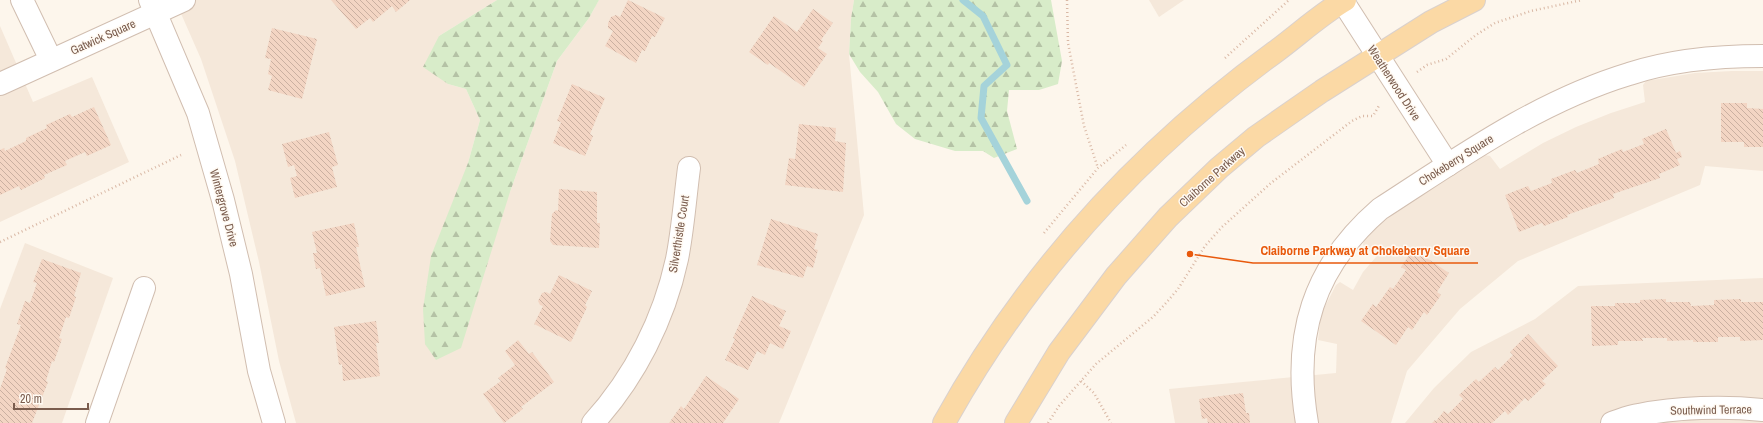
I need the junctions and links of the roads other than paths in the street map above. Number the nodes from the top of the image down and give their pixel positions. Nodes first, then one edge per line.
1 (22, 0) edge
2 (184, 0) edge
3 (1344, 0) edge
4 (1474, 0) edge
5 (153, 7) edge
6 (1377, 56) junction
7 (1763, 56) edge
8 (51, 60) junction
9 (0, 84) edge
10 (1448, 165) junction
11 (689, 168) dead end
12 (144, 288) dead end
13 (1763, 410) edge
14 (97, 423) edge
15 (274, 423) edge
16 (593, 423) edge
17 (944, 423) edge
18 (1016, 423) edge
19 (1306, 423) edge
20 (1612, 423) edge

1 - 8 street
2 - 5 street, Gatwick Square
3 - 6 street, Weatherwood Drive
3 - 17 main road
4 - 6 main road, Claiborne Parkway
5 - 8 street, Gatwick Square
5 - 15 street, Wintergrove Drive
6 - 10 street, Weatherwood Drive
6 - 18 main road, Claiborne Parkway
7 - 10 street, Chokeberry Square
8 - 9 street, Gatwick Square
10 - 19 street, Chokeberry Square
11 - 16 street, Silverthistle Court
12 - 14 street
13 - 20 street, Southwind Terrace

